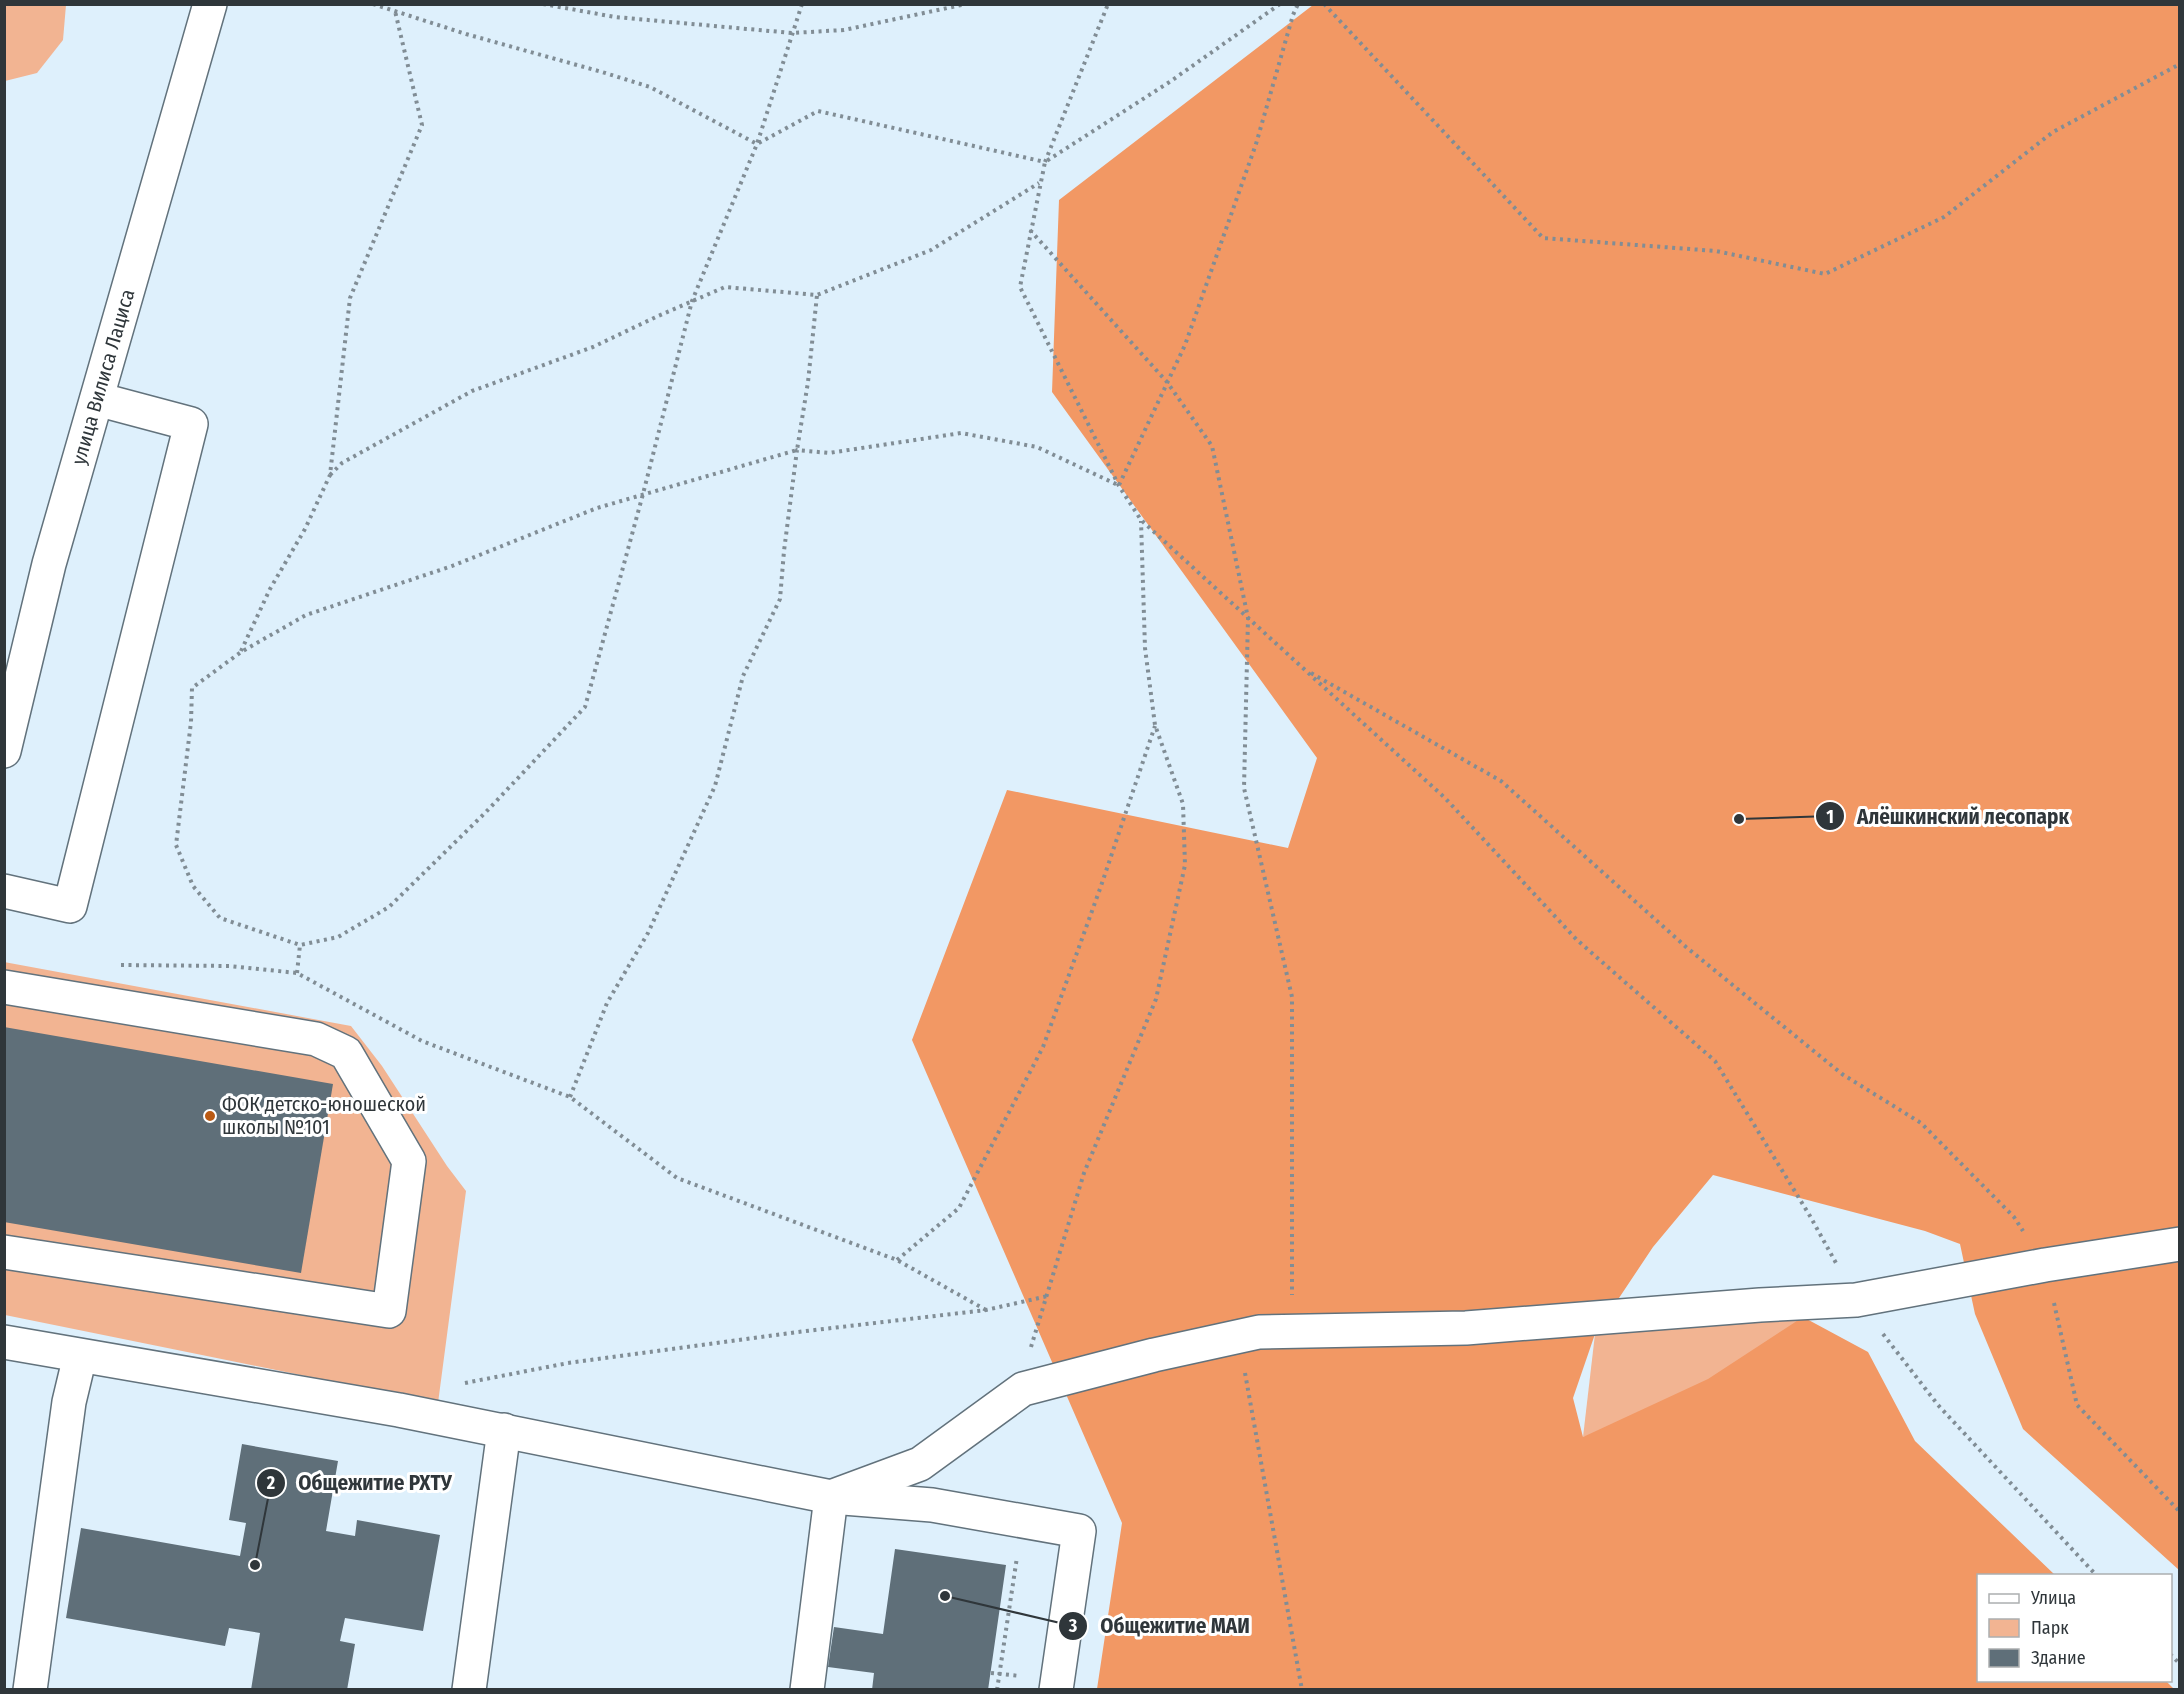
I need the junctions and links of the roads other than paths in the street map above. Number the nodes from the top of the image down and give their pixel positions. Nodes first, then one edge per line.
1 (210, 4) edge
2 (97, 399) junction
3 (4, 751) edge
4 (4, 891) edge
5 (4, 987) edge
6 (2180, 1244) edge
7 (4, 1252) edge
8 (4, 1342) edge
9 (80, 1356) junction
10 (504, 1430) junction
11 (831, 1497) junction
12 (30, 1689) edge
13 (469, 1689) edge
14 (807, 1689) edge
15 (1056, 1689) edge

1 - 2 street, улица Вилиса Лациса
2 - 3 street, улица Вилиса Лациса
2 - 4 street
5 - 7 street
6 - 11 street
8 - 9 street
9 - 10 street
9 - 12 street
10 - 11 street
10 - 13 street
11 - 14 street
11 - 15 street

